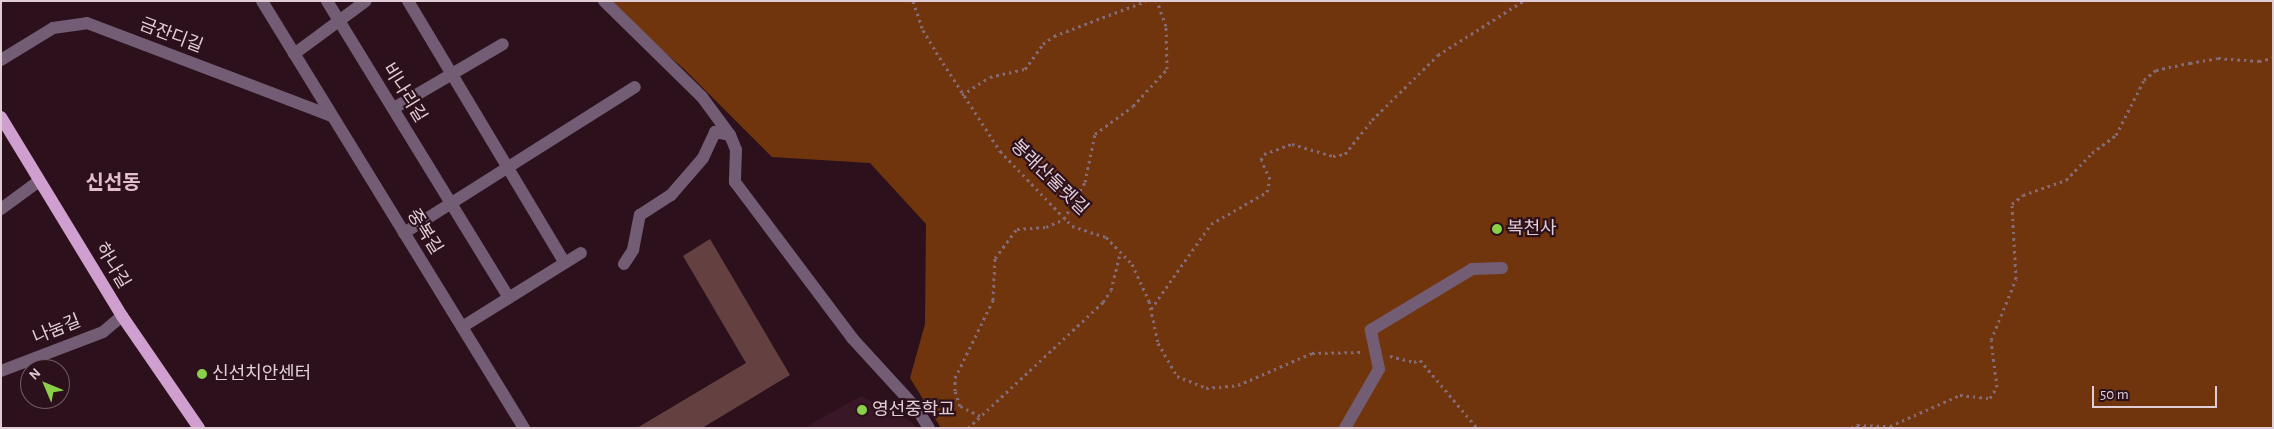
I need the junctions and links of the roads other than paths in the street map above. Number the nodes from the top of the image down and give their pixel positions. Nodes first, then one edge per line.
1 (262, 1) edge
2 (327, 1) edge
3 (366, 1) edge
4 (408, 1) edge
5 (604, 1) edge
6 (340, 21) junction
7 (503, 44) dead end
8 (294, 54) junction
9 (1, 60) edge
10 (452, 74) junction
11 (635, 87) dead end
12 (394, 108) junction
13 (332, 116) junction
14 (3, 126) edge
15 (730, 136) junction
16 (509, 167) junction
17 (40, 181) junction
18 (452, 203) junction
19 (1, 209) edge
20 (404, 233) junction
21 (581, 253) dead end
22 (565, 263) junction
23 (624, 264) dead end
24 (1502, 268) dead end
25 (509, 298) junction
26 (122, 316) junction
27 (462, 327) junction
28 (1, 371) edge
29 (199, 428) edge
30 (524, 428) edge
31 (929, 428) edge
32 (1345, 428) edge

1 - 8 street, 중복길
2 - 6 street, 비나리길
3 - 6 street
4 - 10 street
5 - 15 street
6 - 8 street
6 - 12 street, 비나리길
7 - 10 street
8 - 13 street, 중복길
9 - 13 street, 금잔디길
10 - 12 street
10 - 16 street
11 - 16 street
12 - 18 street, 비나리길
13 - 20 street, 중복길
14 - 17 main road, 하나길
15 - 23 street
15 - 31 street
16 - 18 street
16 - 22 street
17 - 19 street
17 - 26 main road, 하나길
18 - 20 street
18 - 25 street, 비나리길
20 - 27 street, 중복길
21 - 22 street
22 - 25 street
24 - 32 street
25 - 27 street
26 - 28 street, 나눔길
26 - 29 main road, 하나길
27 - 30 street, 중복길

